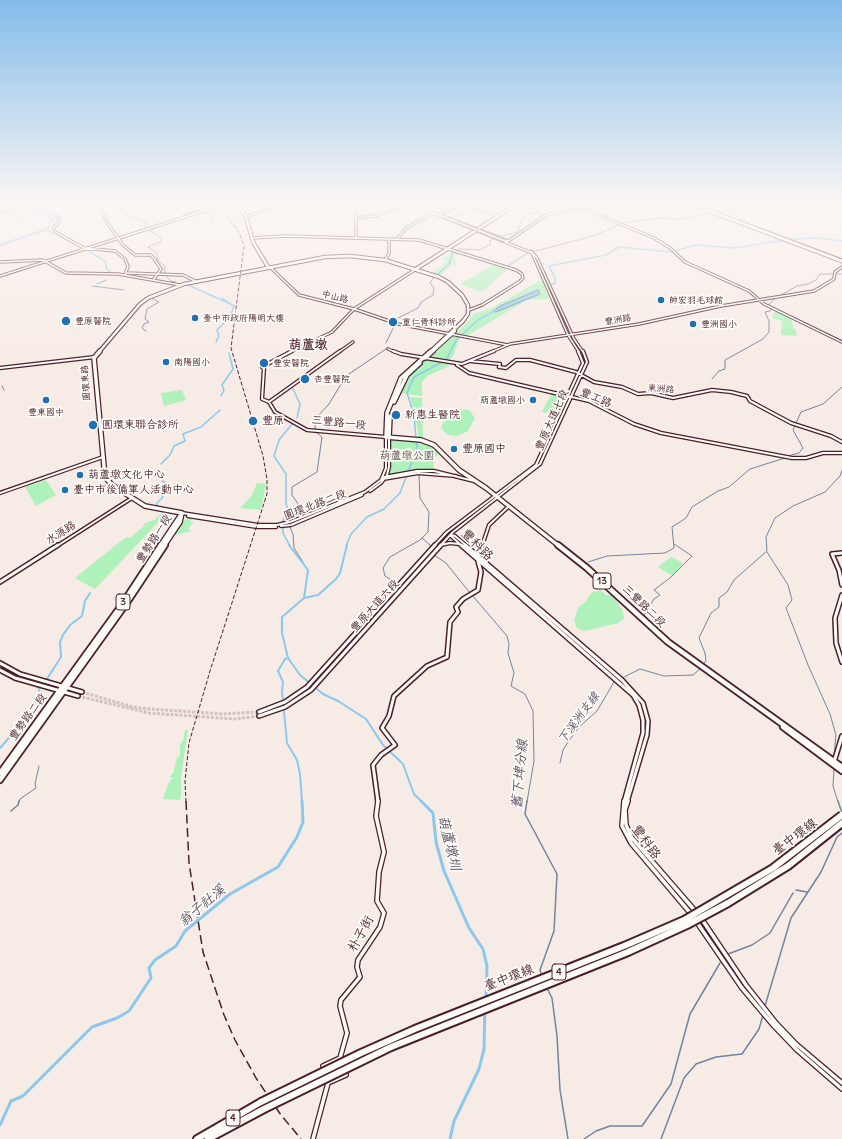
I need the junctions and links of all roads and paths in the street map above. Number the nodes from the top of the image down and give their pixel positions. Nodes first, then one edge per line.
1 (61, 257) edge
2 (61, 257) edge
3 (123, 257) edge
4 (153, 257) edge
5 (264, 257) edge
6 (324, 257) edge
7 (367, 257) edge
8 (435, 257) edge
9 (475, 257) edge
10 (534, 257) edge
11 (537, 257) edge
12 (678, 257) edge
13 (40, 259) junction
14 (386, 259) joint
15 (48, 261) junction
16 (0, 262) edge
17 (38, 263) junction
18 (270, 267) junction
19 (842, 267) edge
20 (417, 269) junction
21 (159, 273) junction
22 (126, 274) junction
23 (0, 275) edge
24 (154, 279) junction
25 (197, 281) junction
26 (180, 285) junction
27 (760, 300) junction
28 (354, 309) junction
29 (470, 310) junction
30 (113, 334) junction
31 (571, 334) junction
32 (449, 335) junction
33 (568, 335) junction
34 (353, 342) dead end
35 (842, 342) edge
36 (508, 345) junction
37 (388, 349) dead end
38 (94, 357) junction
39 (423, 358) junction
40 (470, 361) junction
41 (454, 364) junction
42 (0, 368) edge
43 (579, 373) junction
44 (581, 376) junction
45 (569, 396) junction
46 (269, 402) junction
47 (388, 437) junction
48 (842, 442) edge
49 (842, 453) edge
50 (102, 457) junction
51 (383, 478) junction
52 (476, 482) junction
53 (0, 493) edge
54 (496, 497) junction
55 (131, 499) junction
56 (509, 506) junction
57 (181, 514) junction
58 (450, 534) junction
59 (460, 544) junction
60 (440, 545) junction
61 (433, 552) junction
62 (842, 553) edge
63 (478, 556) junction
64 (478, 561) junction
65 (0, 582) edge
66 (842, 585) edge
67 (842, 595) edge
68 (842, 662) edge
69 (0, 663) edge
70 (0, 670) edge
71 (316, 682) junction
72 (63, 690) junction
73 (82, 692) tunnel mouth
74 (78, 696) tunnel mouth
75 (259, 712) tunnel mouth
76 (267, 712) junction
77 (259, 716) tunnel mouth
78 (842, 736) edge
79 (833, 762) junction
80 (842, 768) edge
81 (842, 771) edge
82 (0, 773) edge
83 (0, 780) edge
84 (842, 815) edge
85 (842, 824) edge
86 (340, 1058) junction
87 (328, 1083) junction
88 (842, 1083) edge
89 (842, 1089) edge
90 (201, 1138) edge
91 (313, 1139) edge

1 - 15 street
2 - 15 street
3 - 22 street
4 - 21 street
5 - 18 main road, 中山路
6 - 18 main road, 圓環東路
7 - 14 main road, 圓環東路
8 - 20 main road
9 - 29 street
10 - 33 street, 豐原大道七段
11 - 31 street, 豐原大道七段
12 - 27 street
13 - 15 street
13 - 16 street
13 - 17 street
14 - 20 main road, 圓環東路
15 - 17 street
15 - 22 street
15 - 23 street
17 - 23 street
18 - 25 main road, 圓環東路
18 - 28 street, 中山路
19 - 27 street, 豐洲路
20 - 28 street
20 - 29 main road, 圓環東路
21 - 22 street
21 - 24 street
21 - 25 street
22 - 24 street
24 - 26 street
25 - 26 main road, 圓環東路
25 - 30 main road, 圓環東路
26 - 30 main road, 圓環東路
27 - 31 street, 豐洲路
27 - 35 street
28 - 32 street, 中山路
28 - 46 street
29 - 32 main road
30 - 38 main road, 圓環東路
31 - 33 street, 豐洲路
31 - 44 street, 豐原大道七段
32 - 36 street, 中山路
32 - 39 main road
33 - 36 street, 豐洲路
33 - 43 street, 豐原大道七段
34 - 46 street
36 - 40 street, 豐洲路
37 - 39 street, 豐洲路
38 - 42 street
38 - 50 main road, 圓環東路
39 - 41 street, 豐洲路
39 - 47 main road
40 - 41 street, 豐洲路
40 - 43 street
41 - 45 street, 豐工路
43 - 44 street
43 - 45 street, 豐原大道七段
44 - 45 street, 豐原大道七段
44 - 48 street, 東洲路
45 - 49 street, 豐工路
45 - 54 street, 豐原大道七段
46 - 47 street, 三豐路一段
47 - 51 street
47 - 52 main road, 三豐路一段 / 13
50 - 53 street
50 - 55 main road, 圓環東路
51 - 52 street
51 - 57 street, 圓環北路二段
52 - 54 main road, 13
54 - 56 main road, 三豐路二段 / 13
54 - 58 street, 豐原大道六段
54 - 61 street, 豐原大道六段
55 - 57 main road, 圓環東路
55 - 65 street, 水源路
56 - 63 street
56 - 79 main road, 三豐路二段 / 13
57 - 72 main road, 豐勢路一段 / 3
58 - 59 street, 豐科路
58 - 60 street, 豐原大道六段
58 - 63 street, 豐科路
59 - 60 street
59 - 64 street, 豐科路
60 - 61 street, 豐原大道六段
61 - 71 street, 豐原大道六段
62 - 66 street
63 - 64 street
63 - 88 street, 豐科路
64 - 86 street, 朴子街
64 - 89 street, 豐科路
67 - 68 street
69 - 72 street
70 - 72 street
71 - 76 street, 豐原大道六段
71 - 76 street, 豐原大道六段
72 - 73 street
72 - 74 street
72 - 82 main road, 豐勢路二段 / 3
72 - 83 main road, 豐勢路二段 / 3
75 - 76 street, 豐原大道六段
76 - 77 street, 豐原大道六段
78 - 79 street
79 - 80 main road, 三豐路二段 / 13
79 - 81 main road, 三豐路二段 / 13
84 - 90 highway, 臺中環線 / 4, bridge
85 - 90 highway, 臺中環線 / 4, bridge
86 - 87 street
86 - 87 street
87 - 91 street

